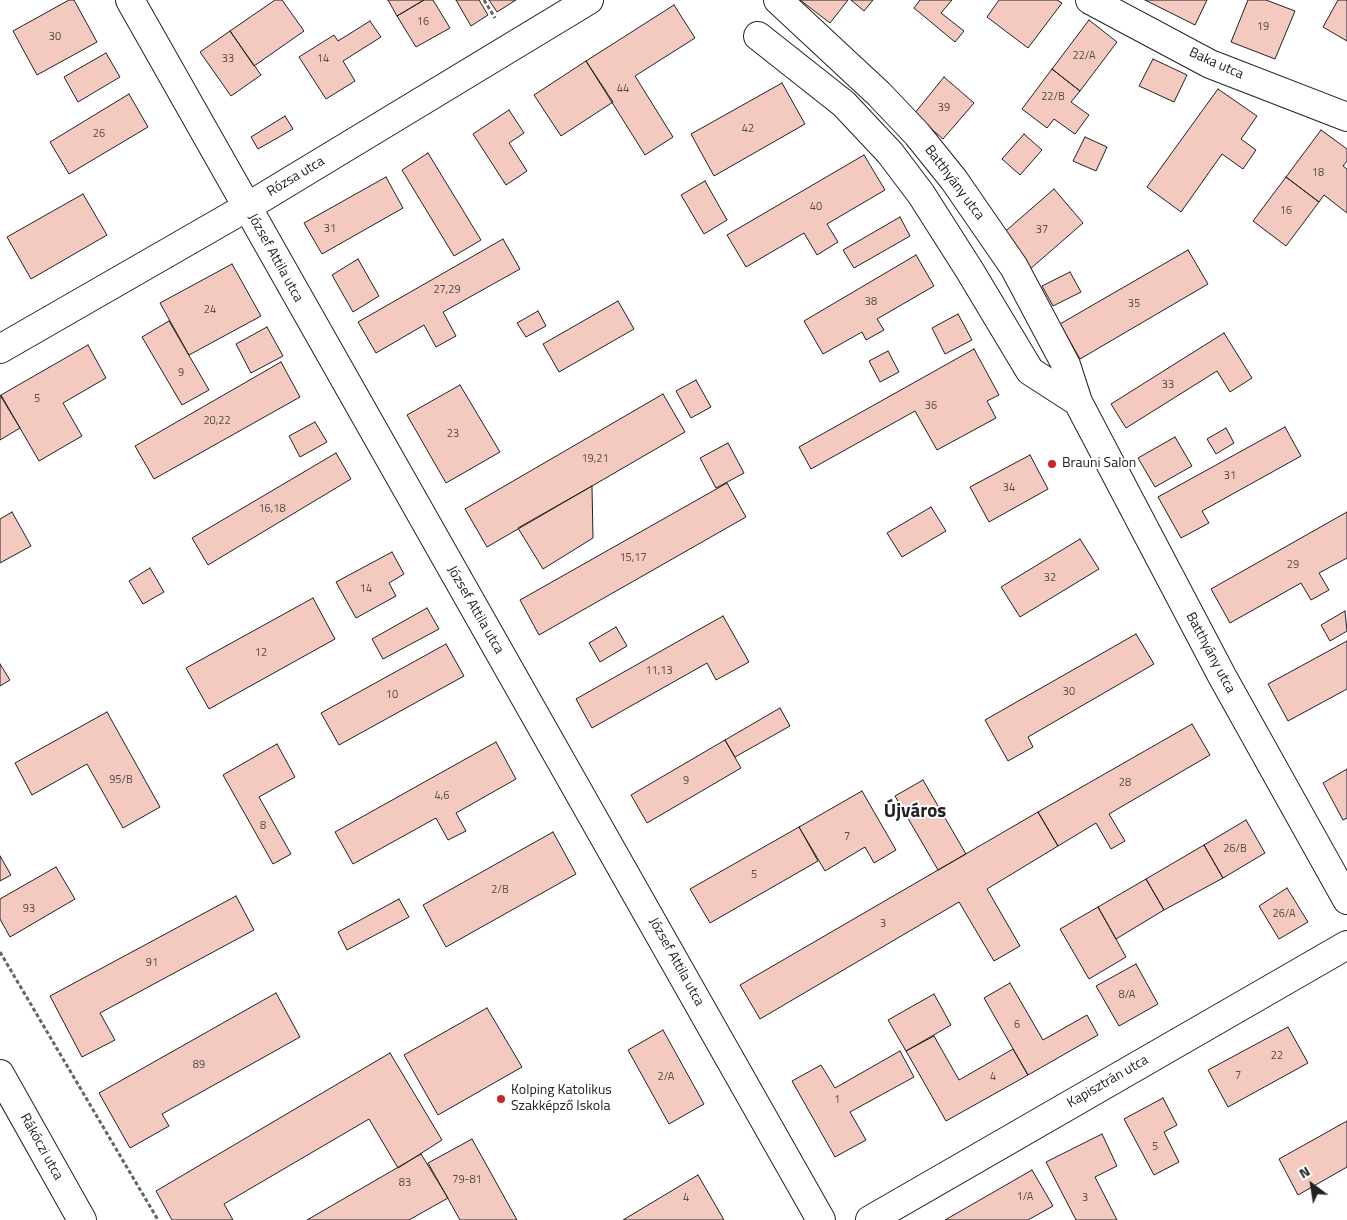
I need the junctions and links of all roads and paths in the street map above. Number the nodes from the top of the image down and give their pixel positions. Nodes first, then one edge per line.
1 (130, 0) edge
2 (589, 0) edge
3 (778, 0) edge
4 (1090, 0) edge
5 (758, 36) dead end
6 (1347, 117) edge
7 (247, 207) junction
8 (0, 348) edge
9 (1078, 402) junction
10 (1347, 900) edge
11 (1347, 945) edge
12 (0, 952) edge
13 (0, 1074) edge
14 (82, 1220) edge
15 (158, 1220) edge
16 (821, 1220) edge
17 (870, 1220) edge

1 - 7 street, József Attila utca
2 - 7 street, Rózsa utca
3 - 9 street, Batthyány utca
4 - 6 street, Baka utca
5 - 9 street, Batthyány utca
7 - 8 street, Rózsa utca
7 - 16 street, József Attila utca
9 - 10 street, Batthyány utca
11 - 17 street, Kapisztrán utca
12 - 15 path
13 - 14 street, Rákóczi utca

